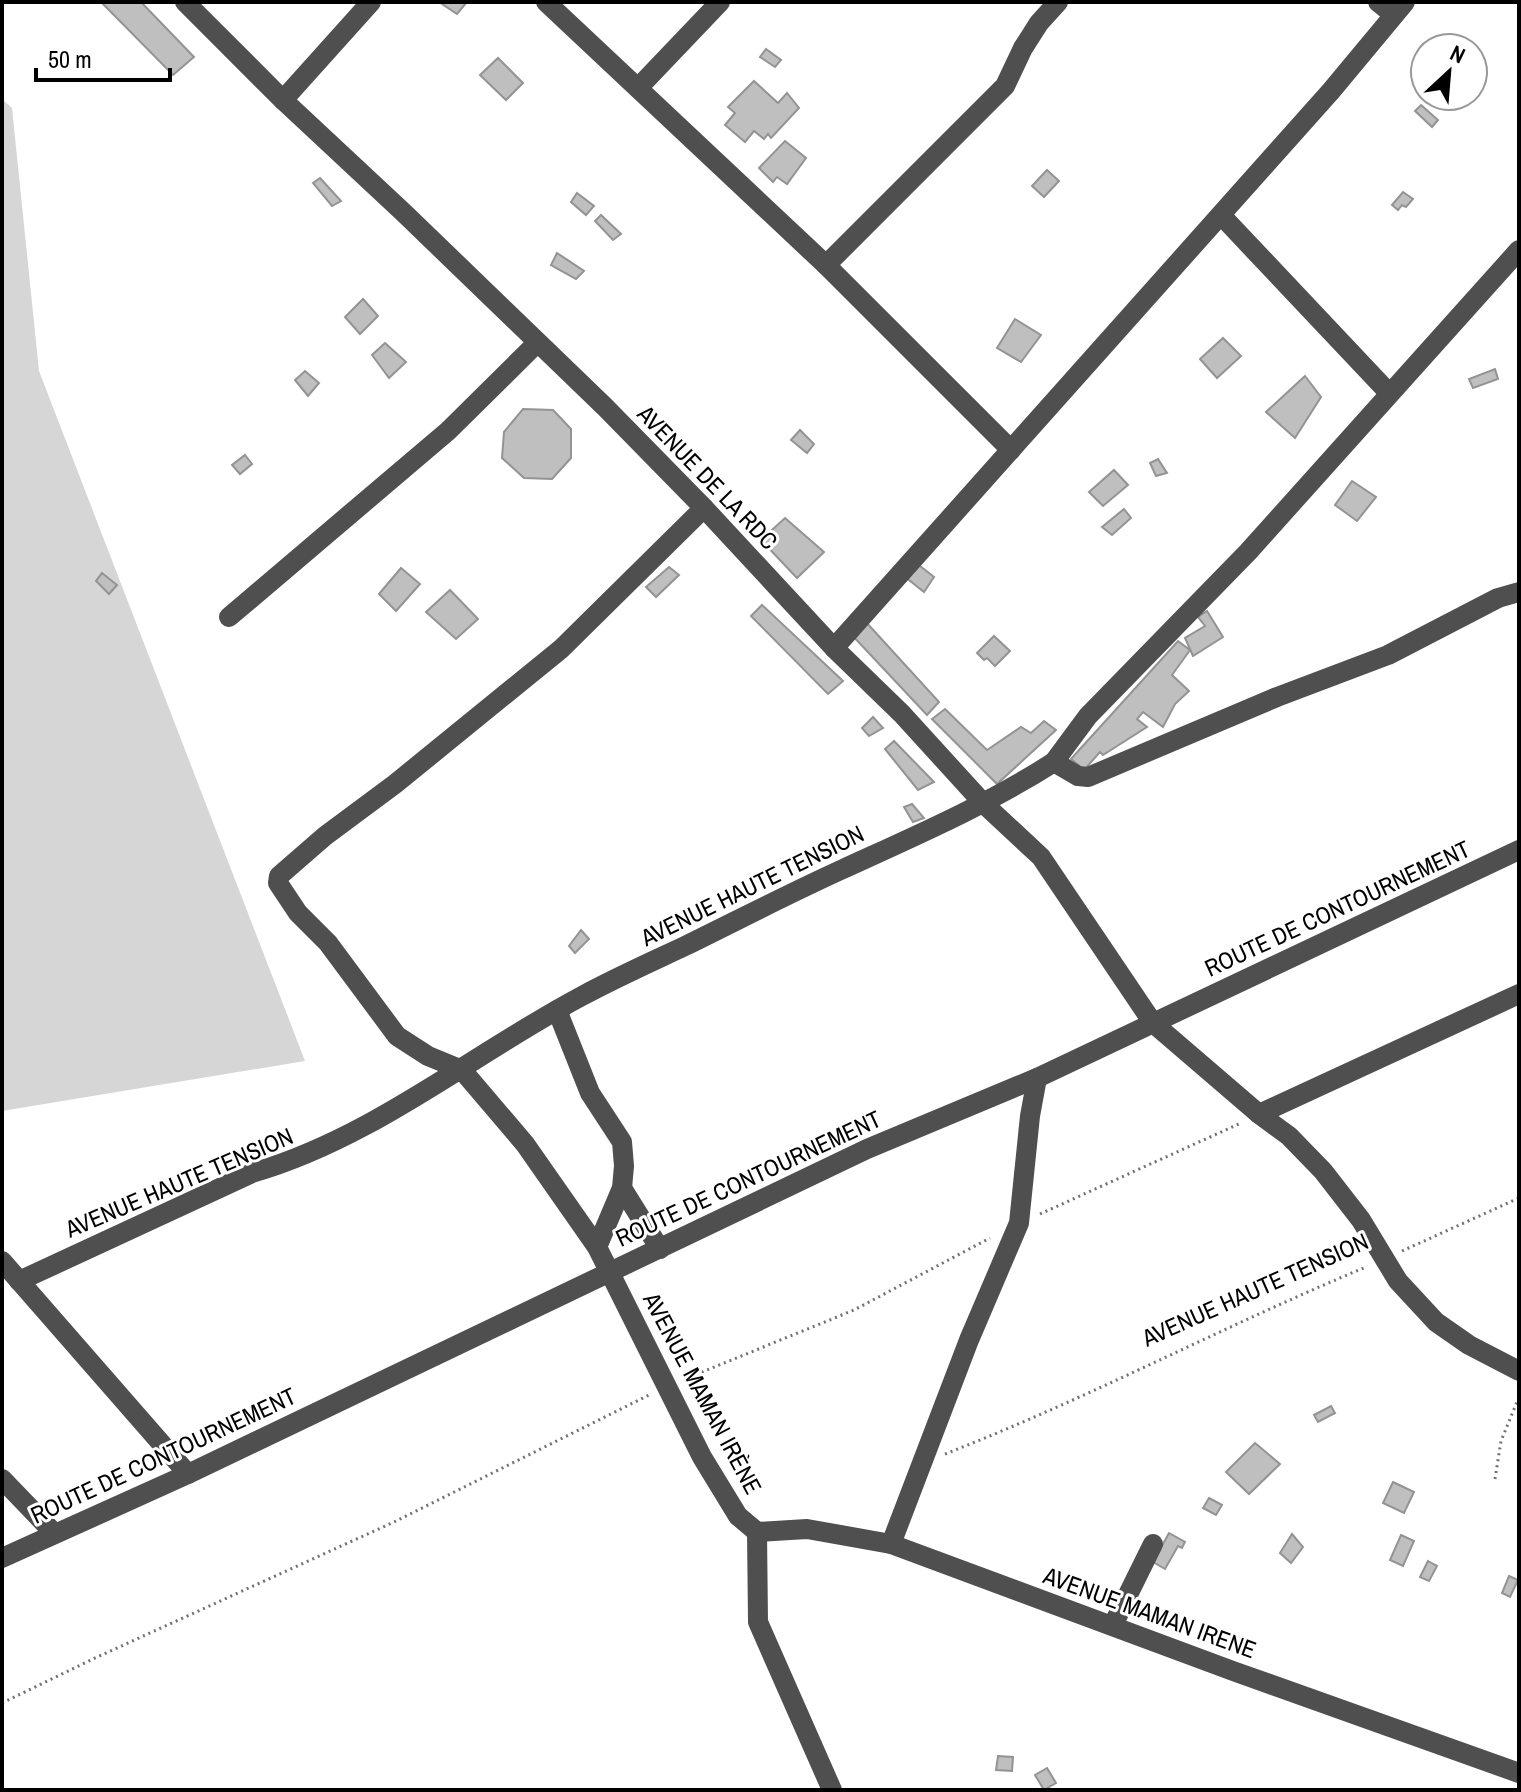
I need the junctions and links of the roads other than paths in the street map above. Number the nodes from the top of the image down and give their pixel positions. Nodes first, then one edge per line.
1 (185, 2) edge
2 (371, 2) edge
3 (546, 2) edge
4 (720, 2) edge
5 (1058, 2) edge
6 (1392, 6) edge
7 (638, 88) junction
8 (283, 100) junction
9 (1221, 215) junction
10 (1519, 250) edge
11 (826, 265) junction
12 (537, 343) junction
13 (1389, 393) junction
14 (1011, 450) junction
15 (704, 508) junction
16 (1519, 592) edge
17 (229, 617) dead end
18 (834, 648) junction
19 (1054, 762) junction
20 (984, 804) junction
21 (1519, 850) edge
22 (1519, 994) edge
23 (557, 1010) junction
24 (1153, 1023) junction
25 (462, 1070) junction
26 (1037, 1078) junction
27 (1259, 1114) junction
28 (622, 1188) junction
29 (597, 1247) junction
30 (660, 1249) junction
31 (2, 1261) edge
32 (611, 1272) junction
33 (19, 1281) junction
34 (1519, 1371) edge
35 (188, 1474) junction
36 (2, 1479) edge
37 (757, 1532) junction
38 (54, 1533) junction
39 (891, 1544) junction
40 (1153, 1544) dead end
41 (2, 1558) edge
42 (1113, 1625) junction
43 (1519, 1773) edge
44 (832, 1790) edge

1 - 8 street, AVENUE DE LA RDC
2 - 8 street
3 - 7 street
4 - 7 street
5 - 11 street
6 - 9 street
7 - 11 street
8 - 12 street, AVENUE DE LA RDC
9 - 13 street
9 - 14 street
10 - 13 street
11 - 14 street
12 - 15 street, AVENUE DE LA RDC
12 - 17 street
13 - 19 street
14 - 18 street
15 - 18 street, AVENUE DE LA RDC
15 - 25 street
16 - 19 street
18 - 20 street, AVENUE DE LA RDC
19 - 20 street, AVENUE HAUTE TENSION
20 - 23 street, AVENUE HAUTE TENSION
20 - 24 street, AVENUE DE LA RDC
21 - 24 street, ROUTE DE CONTOURNEMENT
22 - 27 street
23 - 25 street, AVENUE HAUTE TENSION
23 - 28 street
24 - 26 street, ROUTE DE CONTOURNEMENT
24 - 27 street, AVENUE DE LA RDC
25 - 29 street, AVENUE MAMAN IRÈNE
25 - 33 street, AVENUE HAUTE TENSION
26 - 30 street, ROUTE DE CONTOURNEMENT
26 - 39 street
27 - 34 street, AVENUE DE LA RDC
28 - 29 street
28 - 30 street
29 - 32 street, AVENUE MAMAN IRÈNE
30 - 32 street, ROUTE DE CONTOURNEMENT
31 - 33 street
32 - 35 street, ROUTE DE CONTOURNEMENT
32 - 37 street, AVENUE MAMAN IRÈNE
33 - 35 street
35 - 38 street, ROUTE DE CONTOURNEMENT
36 - 38 street
37 - 39 street, AVENUE MAMAN IRENE
37 - 44 street
38 - 41 street, ROUTE DE CONTOURNEMENT
39 - 42 street, AVENUE MAMAN IRENE
40 - 42 street
42 - 43 street, AVENUE MAMAN IRENE

